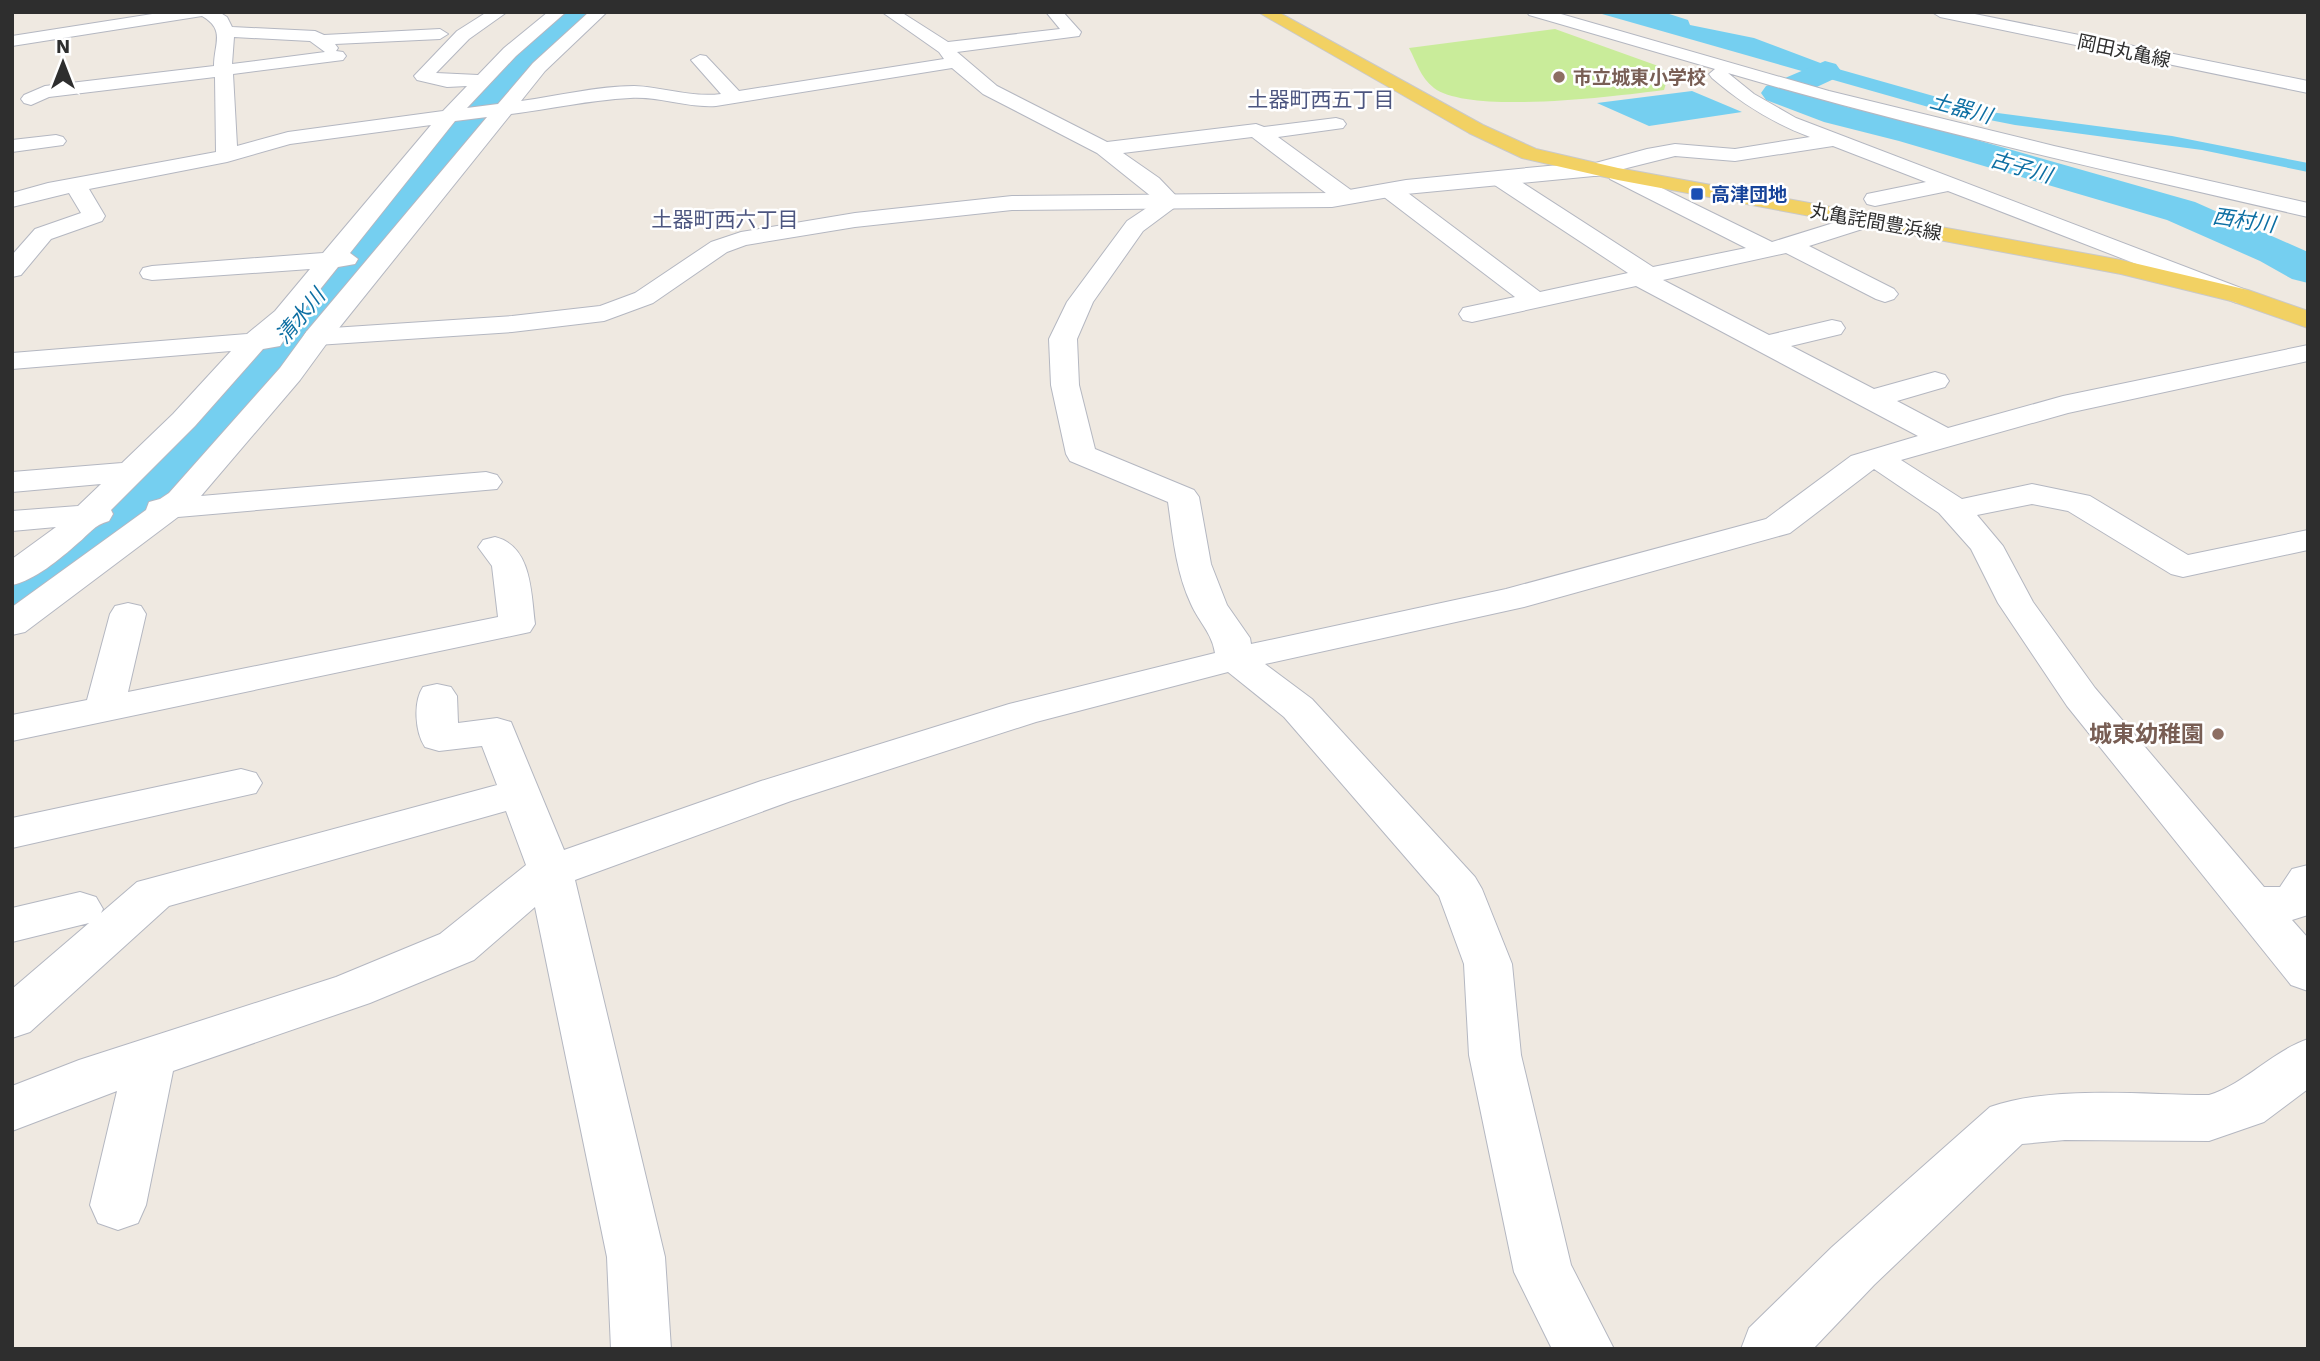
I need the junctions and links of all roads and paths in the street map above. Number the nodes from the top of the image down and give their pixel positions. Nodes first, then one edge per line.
1 (198, 12) edge
2 (207, 12) edge
3 (499, 12) edge
4 (558, 12) edge
5 (598, 12) edge
6 (890, 12) edge
7 (1054, 12) edge
8 (1266, 12) edge
9 (1535, 12) edge
10 (1940, 12) edge
11 (226, 32) junction
12 (440, 34) dead end
13 (12, 41) edge
14 (324, 42) junction
15 (951, 55) junction
16 (1706, 63) junction
17 (700, 68) dead end
18 (224, 71) junction
19 (484, 80) junction
20 (2308, 87) edge
21 (734, 97) junction
22 (23, 105) edge
23 (1318, 107) dead end
24 (503, 108) junction
25 (449, 116) junction
26 (1795, 124) junction
27 (1758, 130) dead end
28 (1261, 134) junction
29 (1835, 140) junction
30 (56, 141) dead end
31 (12, 146) edge
32 (1104, 149) junction
33 (228, 156) junction
34 (1607, 172) junction
35 (1501, 179) junction
36 (1951, 184) junction
37 (76, 185) junction
38 (1392, 191) junction
39 (1347, 198) junction
40 (12, 200) edge
41 (1171, 202) junction
42 (1871, 210) junction
43 (2308, 210) edge
44 (1779, 248) junction
45 (384, 256) junction
46 (333, 260) junction
47 (1704, 264) junction
48 (12, 270) edge
49 (152, 273) dead end
50 (1645, 277) junction
51 (1733, 280) dead end
52 (1885, 294) dead end
53 (2238, 295) junction
54 (1535, 300) junction
55 (1472, 314) dead end
56 (2308, 320) edge
57 (1832, 328) dead end
58 (317, 337) junction
59 (260, 341) junction
60 (1766, 344) junction
61 (2308, 353) edge
62 (12, 360) edge
63 (1936, 381) dead end
64 (1872, 399) junction
65 (1945, 438) junction
66 (1876, 457) junction
67 (130, 472) junction
68 (12, 482) edge
69 (486, 482) dead end
70 (159, 510) junction
71 (1955, 510) junction
72 (86, 515) junction
73 (12, 521) edge
74 (2308, 540) edge
75 (495, 547) dead end
76 (12, 575) edge
77 (128, 614) dead end
78 (12, 624) edge
79 (1236, 659) junction
80 (437, 696) dead end
81 (103, 709) junction
82 (12, 728) edge
83 (241, 783) dead end
84 (520, 793) junction
85 (12, 833) edge
86 (551, 873) junction
87 (2308, 881) edge
88 (2252, 905) junction
89 (80, 909) dead end
90 (12, 925) edge
91 (2308, 972) edge
92 (12, 1018) edge
93 (150, 1058) junction
94 (2308, 1060) edge
95 (12, 1109) edge
96 (118, 1205) dead end
97 (641, 1349) edge
98 (1584, 1349) edge
99 (1771, 1349) edge

1 - 13 street
2 - 11 street
3 - 19 street
4 - 19 street
5 - 24 street
6 - 15 street
7 - 15 street
8 - 34 main road, 丸亀詫間豊浜線
9 - 16 street
10 - 20 street, 岡田丸亀線
11 - 14 street
11 - 18 street
12 - 14 street
14 - 18 street
15 - 21 street
15 - 32 street
16 - 26 street
16 - 43 street
17 - 21 street
18 - 22 street
18 - 33 street
19 - 25 street
21 - 24 street
23 - 28 street
24 - 25 street
24 - 45 street
25 - 33 street
25 - 46 street
26 - 27 street
26 - 29 street
28 - 32 street
28 - 39 street
29 - 34 street
29 - 36 street
30 - 31 street
32 - 41 street
33 - 37 street
34 - 35 street
34 - 42 main road, 丸亀詫間豊浜線
34 - 44 street
35 - 38 street
35 - 50 street
36 - 42 street
36 - 53 street
37 - 40 street
37 - 48 street
38 - 39 street
38 - 54 street
39 - 41 street
41 - 58 street
41 - 79 street
42 - 44 street
42 - 53 main road, 丸亀詫間豊浜線
44 - 47 street
44 - 52 street
45 - 46 street
45 - 58 street
46 - 49 street
46 - 59 street
47 - 50 street
47 - 51 street
50 - 54 street
50 - 60 street
53 - 56 main road, 丸亀詫間豊浜線
54 - 55 street
57 - 60 street
58 - 59 street
58 - 70 street
59 - 62 street
59 - 67 street
60 - 64 street
61 - 65 street
63 - 64 street
64 - 65 street
65 - 66 street
66 - 71 street
66 - 79 street
67 - 68 street
67 - 72 street
69 - 70 street
70 - 72 street
70 - 78 street
71 - 74 street
71 - 88 street
72 - 73 street
72 - 76 street
75 - 81 street
77 - 81 street
79 - 86 street
79 - 98 street
80 - 84 street
81 - 82 street
83 - 85 street
84 - 86 street
84 - 92 street
86 - 93 street
86 - 97 street
87 - 88 street
88 - 91 street
89 - 90 street
93 - 95 street
93 - 96 street
94 - 99 street

